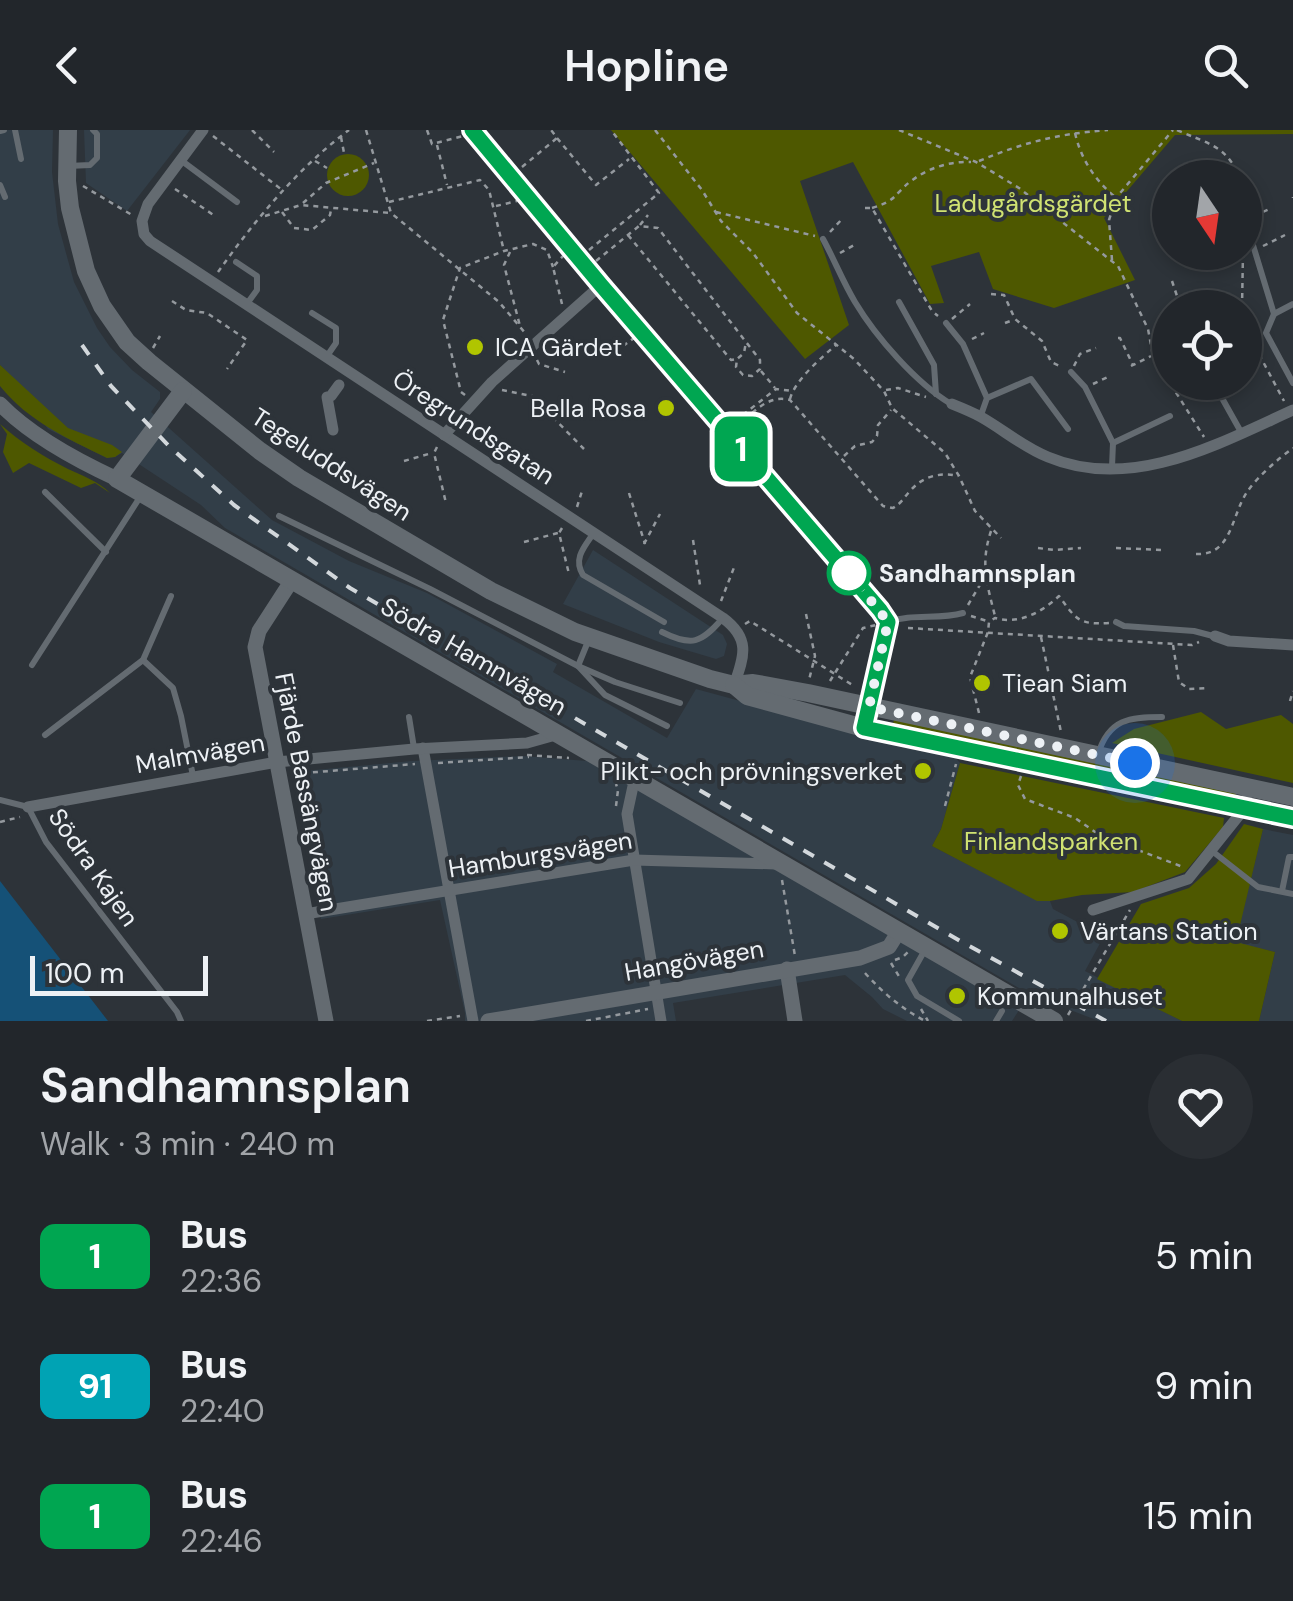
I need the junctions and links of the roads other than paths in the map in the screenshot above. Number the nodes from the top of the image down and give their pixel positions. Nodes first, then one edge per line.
1 (14, 130) edge
2 (68, 130) edge
3 (93, 130) edge
4 (204, 130) edge
5 (473, 131) edge
6 (21, 159) dead end
7 (181, 160) junction
8 (67, 174) junction
9 (0, 185) edge
10 (5, 197) dead end
11 (237, 202) dead end
12 (823, 238) road end
13 (236, 262) dead end
14 (1260, 270) edge
15 (601, 285) junction
16 (899, 302) dead end
17 (246, 304) junction
18 (1293, 304) edge
19 (312, 313) dead end
20 (1274, 314) junction
21 (946, 323) road end
22 (326, 357) junction
23 (1071, 372) road end
24 (1293, 383) edge
25 (338, 385) dead end
26 (183, 391) junction
27 (936, 395) junction
28 (987, 398) junction
29 (1223, 400) edge
30 (0, 404) edge
31 (952, 404) joint
32 (1291, 411) edge
33 (981, 416) junction
34 (1170, 416) dead end
35 (1068, 429) dead end
36 (333, 430) dead end
37 (1241, 434) junction
38 (441, 441) junction
39 (1112, 443) junction
40 (1112, 469) junction
41 (117, 479) junction
42 (45, 492) dead end
43 (142, 493) junction
44 (279, 516) dead end
45 (594, 532) junction
46 (106, 552) junction
47 (292, 580) junction
48 (171, 596) dead end
49 (963, 613) dead end
50 (723, 618) junction
51 (664, 622) dead end
52 (888, 622) junction
53 (1116, 622) road end
54 (662, 632) dead end
55 (1214, 636) joint
56 (590, 638) junction
57 (1293, 645) edge
58 (143, 660) junction
59 (32, 665) dead end
60 (578, 666) junction
61 (734, 685) junction
62 (680, 703) dead end
63 (869, 707) junction
64 (409, 717) dead end
65 (1162, 717) dead end
66 (668, 726) dead end
67 (864, 728) junction
68 (559, 734) junction
69 (46, 735) dead end
70 (418, 749) junction
71 (1097, 755) junction
72 (278, 769) junction
73 (193, 776) junction
74 (635, 777) junction
75 (1250, 788) junction
76 (1293, 797) edge
77 (0, 800) edge
78 (1244, 808) junction
79 (30, 810) junction
80 (1293, 818) edge
81 (1211, 850) junction
82 (1293, 857) edge
83 (634, 860) junction
84 (783, 871) junction
85 (448, 890) junction
86 (1282, 892) junction
87 (1293, 894) edge
88 (1092, 910) dead end
89 (305, 914) junction
90 (899, 932) junction
91 (926, 947) junction
92 (792, 968) junction
93 (656, 991) junction
94 (1002, 1011) dead end
95 (181, 1021) edge
96 (326, 1021) edge
97 (473, 1021) edge
98 (488, 1021) edge
99 (661, 1021) edge
100 (795, 1021) edge
101 (959, 1021) edge
102 (996, 1021) edge
103 (1054, 1021) edge

1 - 6 lane
2 - 8 main road, Tegeluddsvägen
3 - 8 lane
4 - 7 street
5 - 15 street
7 - 11 lane
7 - 17 street, Öregrundsgatan
8 - 26 main road, Tegeluddsvägen
9 - 10 lane
12 - 27 lane
13 - 17 lane
14 - 20 lane
15 - 38 street
15 - 52 street
16 - 27 lane
17 - 22 street, Öregrundsgatan
18 - 20 lane
19 - 22 lane
20 - 24 lane
21 - 28 lane
22 - 38 street, Öregrundsgatan
23 - 39 lane
25 - 36 street
26 - 41 main road
26 - 56 main road, Tegeluddsvägen
27 - 31 lane
28 - 33 lane
28 - 35 lane
29 - 37 lane
30 - 41 street, Södra Hamnvägen
31 - 33 street
32 - 37 street
33 - 40 street
34 - 39 lane
37 - 40 street
38 - 45 street, Öregrundsgatan
39 - 40 lane
41 - 43 main road, Södra Hamnvägen
42 - 46 lane
43 - 46 lane
43 - 47 main road, Södra Hamnvägen
44 - 60 lane
45 - 50 street, Öregrundsgatan
45 - 51 lane
46 - 59 lane
47 - 68 main road, Södra Hamnvägen
47 - 72 street, Fjärde Bassängvägen
48 - 58 lane
49 - 52 lane
50 - 54 lane
50 - 61 street, Öregrundsgatan
52 - 63 street
53 - 55 lane
55 - 57 street
56 - 60 lane
56 - 61 main road, Tegeluddsvägen
58 - 69 lane
58 - 73 lane
60 - 62 lane
60 - 66 lane
61 - 63 main road, Tegeluddsvägen
61 - 67 main road, Tegeluddsvägen
63 - 67 street
63 - 71 main road, Tegeluddsvägen
64 - 70 lane
65 - 71 lane
67 - 78 main road, Tegeluddsvägen
68 - 70 street, Malmvägen
68 - 74 main road, Södra Hamnvägen
70 - 72 street, Malmvägen
70 - 85 street
71 - 75 main road, Tegeluddsvägen
72 - 73 street, Malmvägen
72 - 89 street, Fjärde Bassängvägen
73 - 79 street, Malmvägen
74 - 83 street
74 - 84 main road, Södra Hamnvägen
75 - 76 main road, Tegeluddsvägen
75 - 78 street
77 - 79 lane, Södra Kajen
78 - 80 main road, Tegeluddsvägen
78 - 81 street
79 - 95 lane, Södra Kajen
81 - 86 lane
81 - 88 street
82 - 86 lane
83 - 84 street, Hamburgsvägen
83 - 85 street, Hamburgsvägen
83 - 93 street
84 - 90 main road, Södra Hamnvägen
85 - 89 street, Hamburgsvägen
85 - 97 street
86 - 87 lane
89 - 96 street, Fjärde Bassängvägen
90 - 91 main road, Södra Hamnvägen
90 - 92 street, Hangövägen
91 - 101 lane
91 - 103 main road, Södra Hamnvägen
92 - 93 street, Hangövägen
92 - 100 street
93 - 98 street, Hangövägen
93 - 99 street
94 - 102 lane

